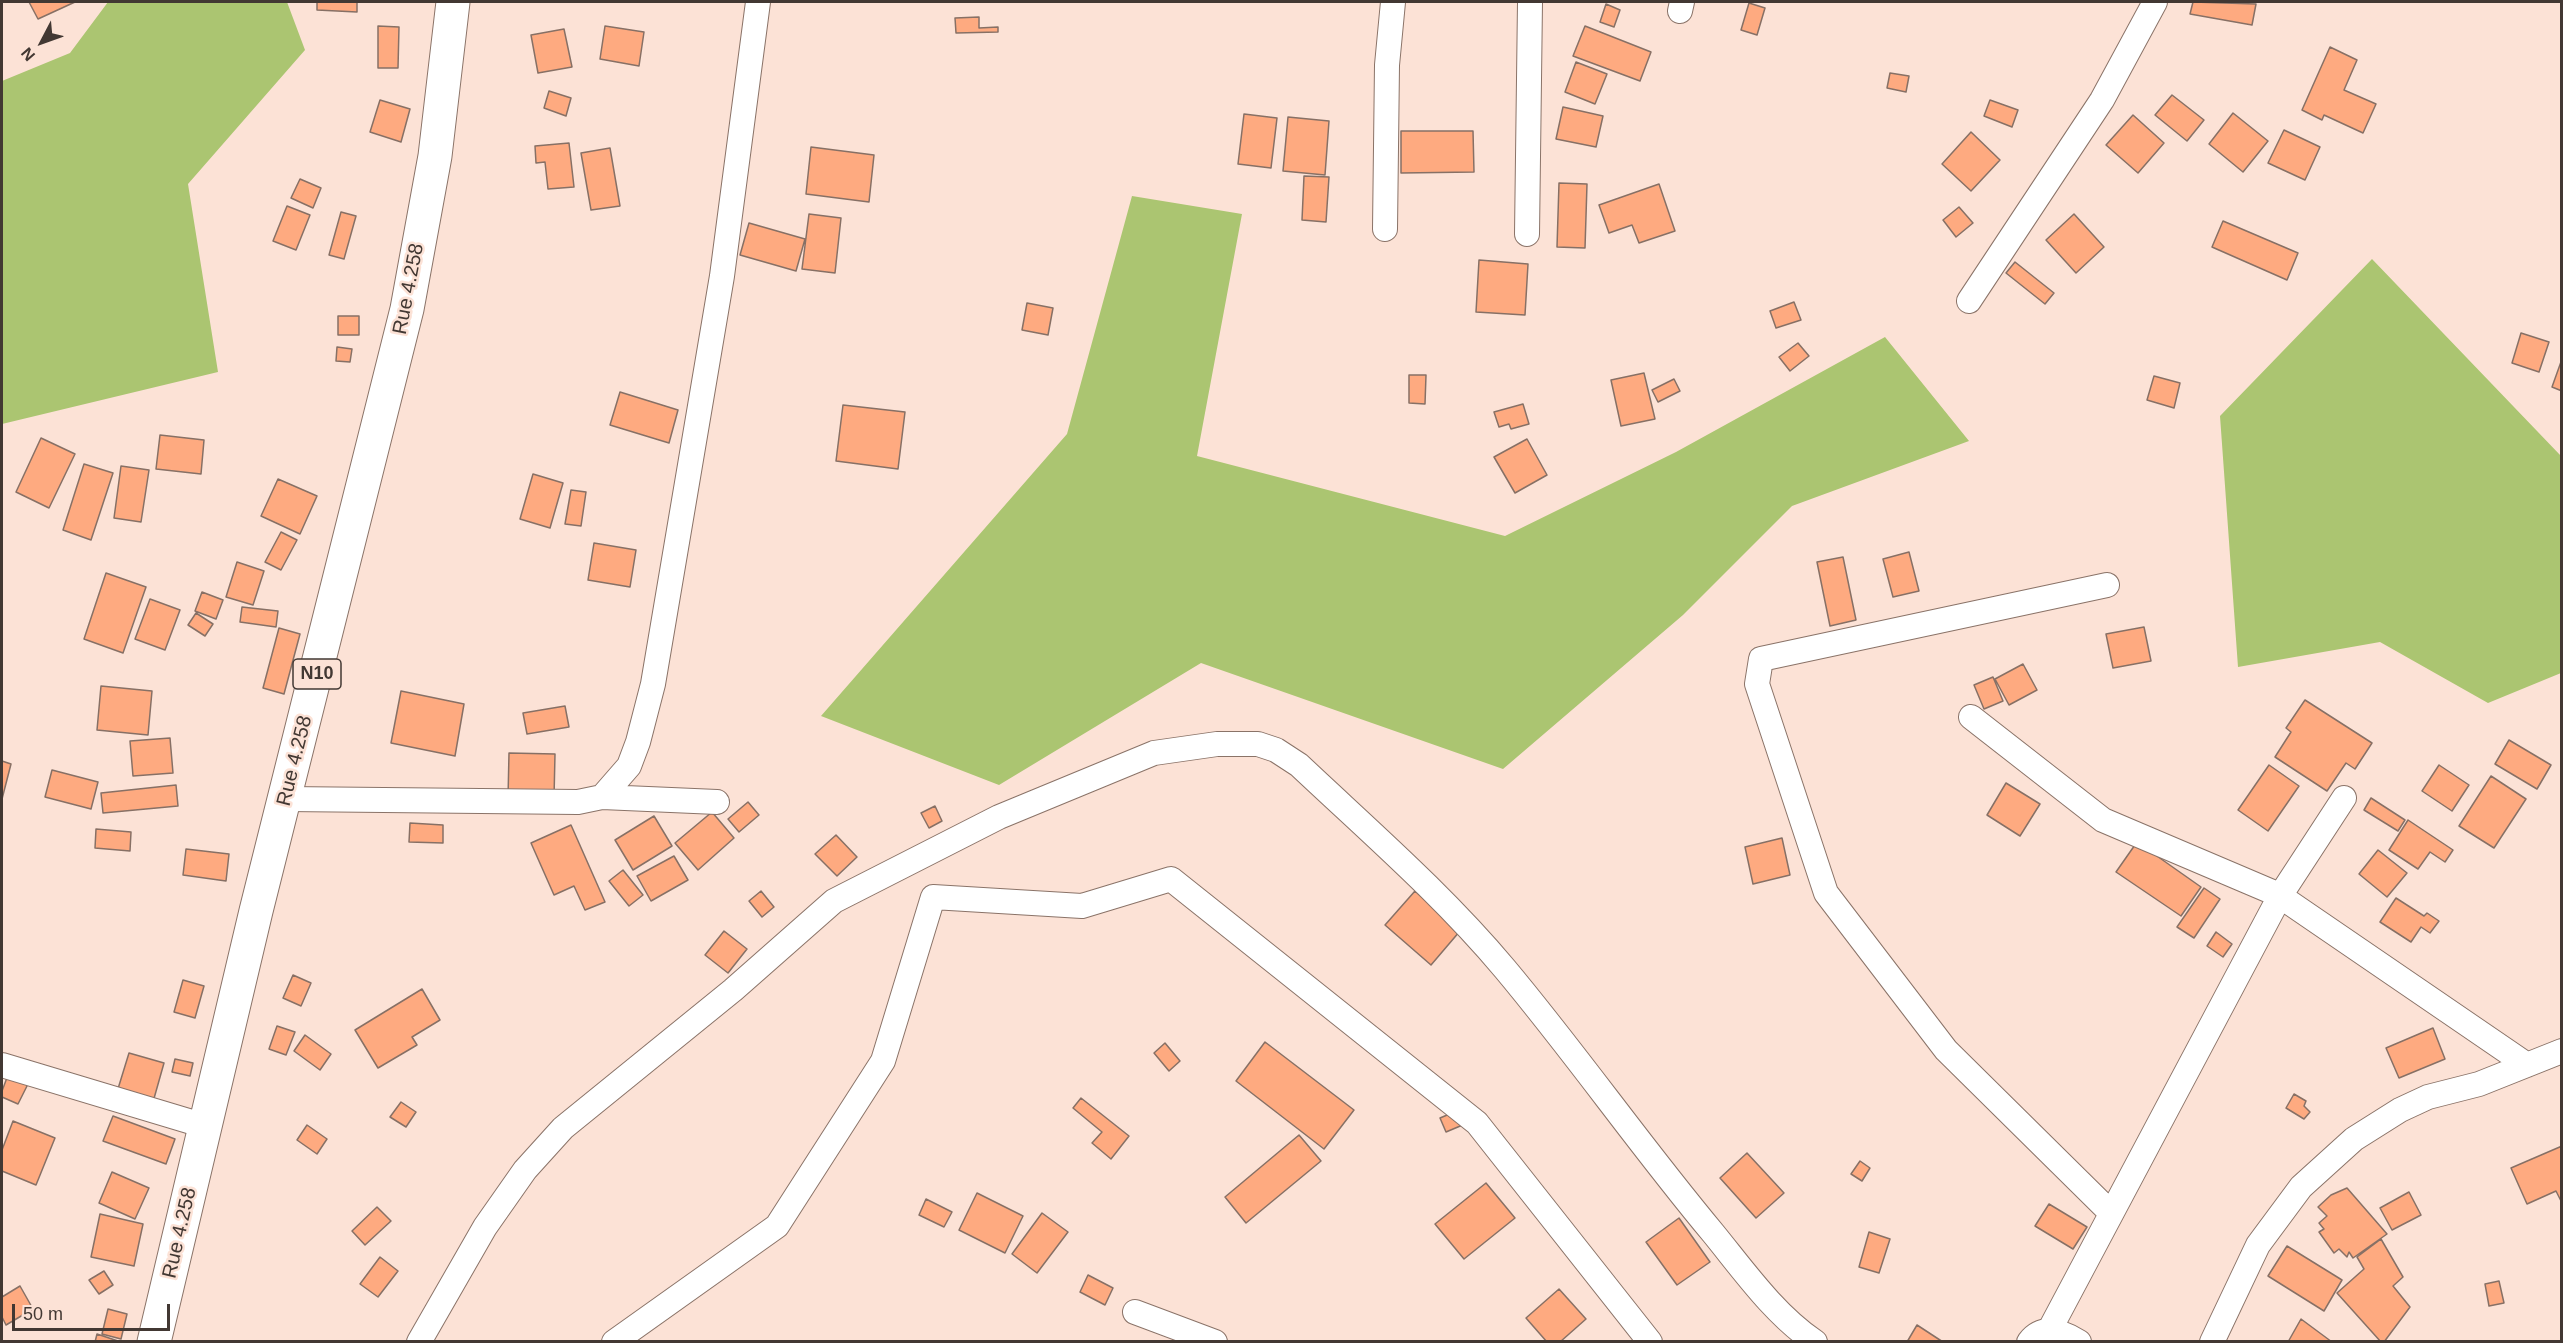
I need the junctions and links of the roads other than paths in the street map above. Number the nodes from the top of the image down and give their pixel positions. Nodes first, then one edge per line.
1 (453, 2) edge
2 (758, 2) edge
3 (1394, 2) edge
4 (1530, 2) edge
5 (2155, 2) edge
6 (1385, 229) dead end
7 (1527, 234) dead end
8 (1969, 301) dead end
9 (2108, 585) dead end
10 (1971, 717) dead end
11 (602, 797) junction
12 (2344, 798) dead end
13 (286, 799) junction
14 (717, 802) dead end
15 (2280, 896) junction
16 (2562, 1052) edge
17 (2, 1065) edge
18 (2527, 1065) junction
19 (206, 1126) junction
20 (2111, 1213) junction
21 (1135, 1312) dead end
22 (2039, 1336) edge
23 (154, 1341) edge
24 (419, 1341) edge
25 (614, 1341) edge
26 (1215, 1341) edge
27 (1650, 1341) edge
28 (1815, 1341) edge
29 (2079, 1341) edge
30 (2212, 1341) edge

1 - 13 highway, Rue 4.258 / N10
2 - 11 street
3 - 6 street
4 - 7 street
5 - 8 street
9 - 20 street
10 - 15 street
11 - 13 street
11 - 14 street
12 - 15 street
13 - 19 highway, Rue 4.258 / N10
15 - 18 street
15 - 20 street
16 - 18 street
17 - 19 street
18 - 30 street
19 - 23 highway, Rue 4.258 / N10
20 - 22 street
21 - 26 street
22 - 29 street
24 - 28 street
25 - 27 street

